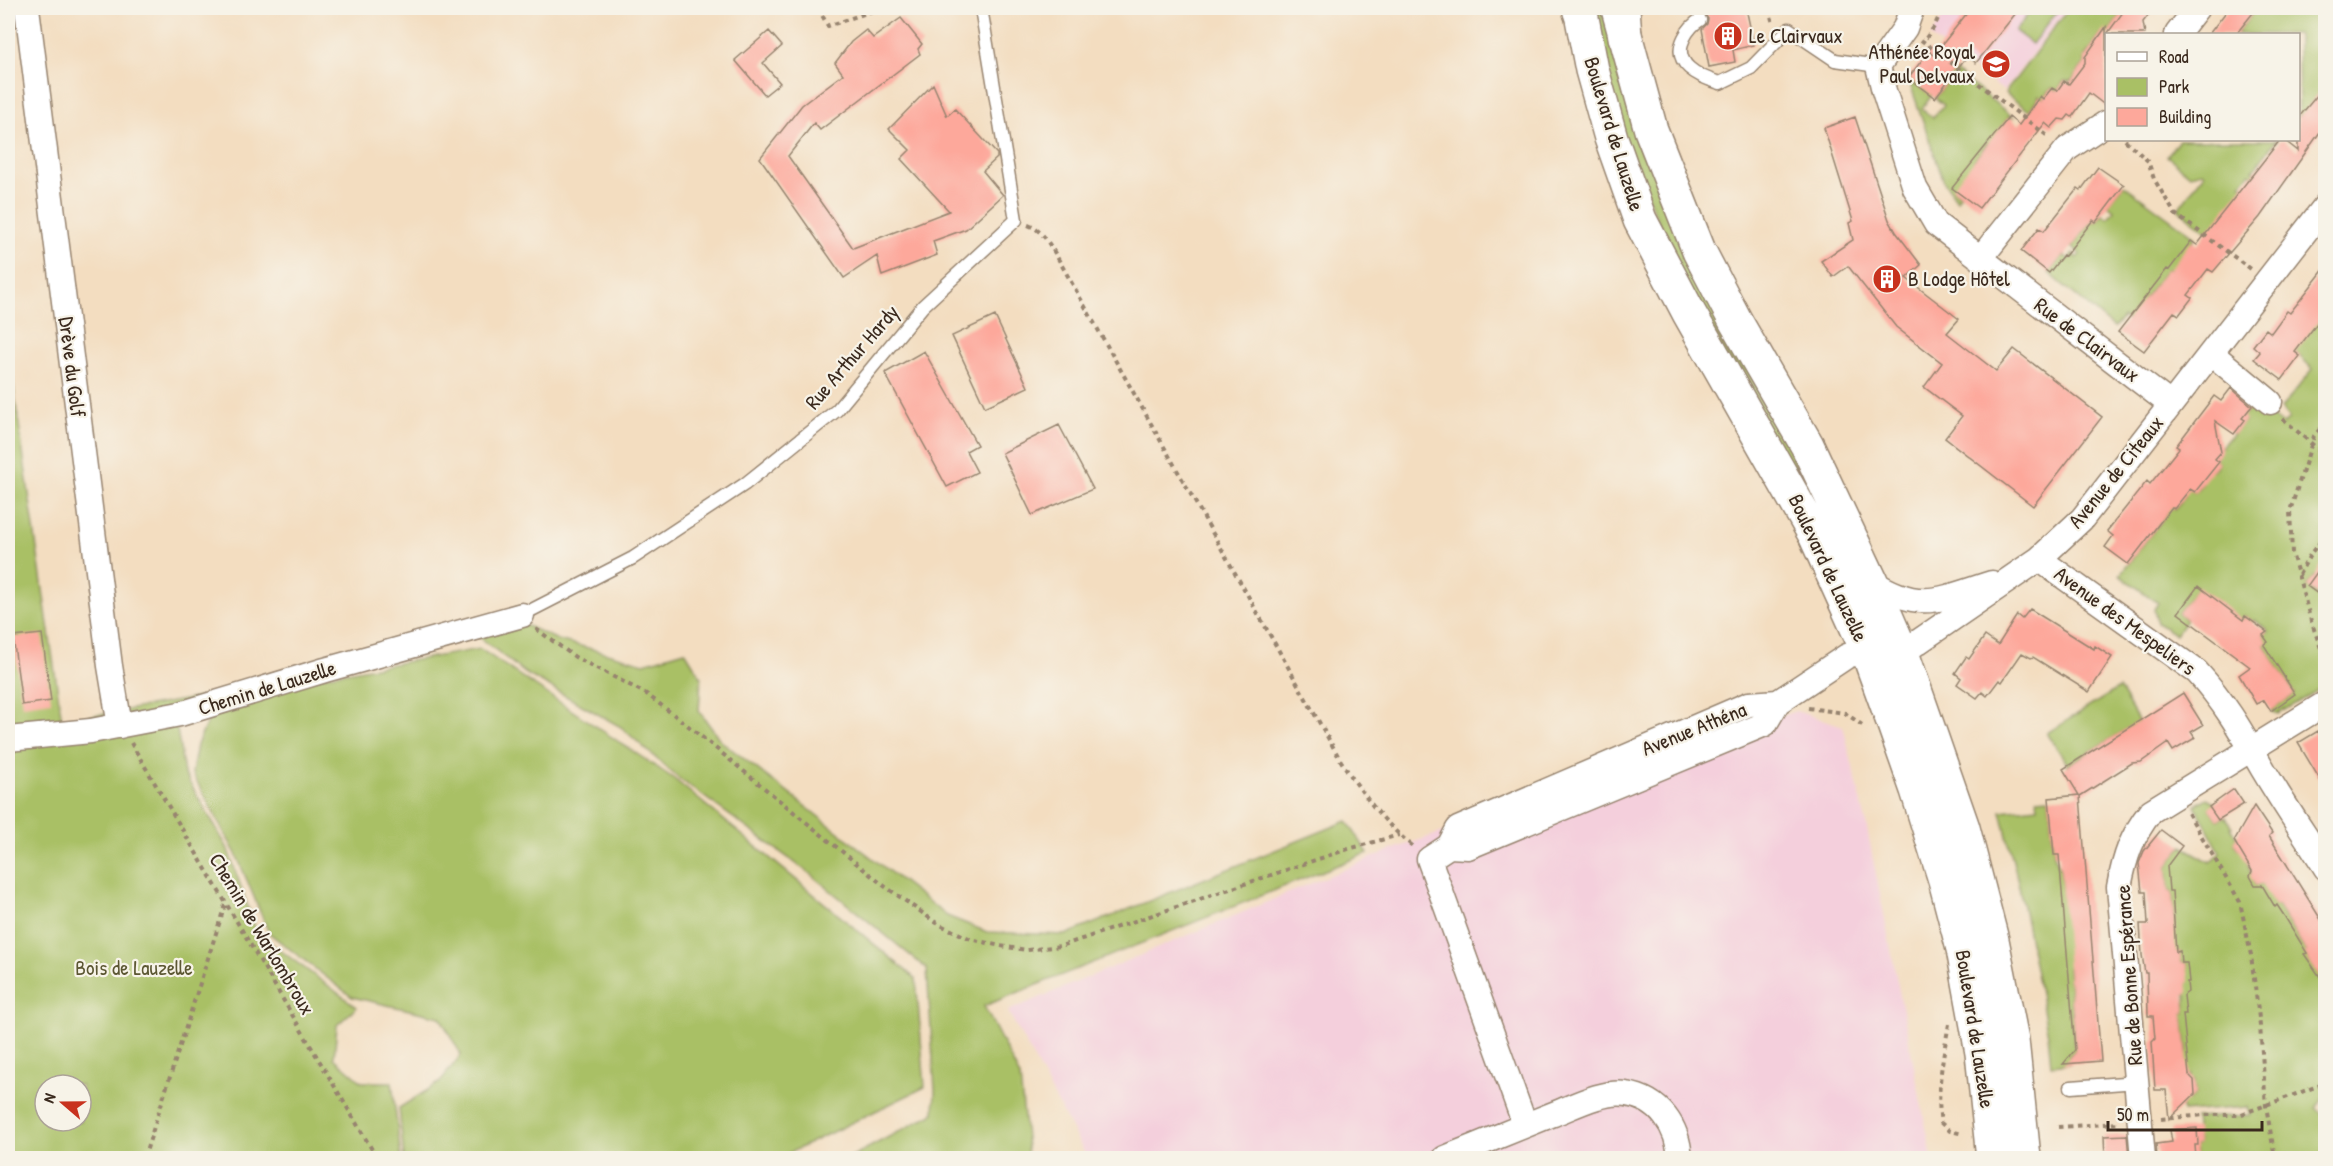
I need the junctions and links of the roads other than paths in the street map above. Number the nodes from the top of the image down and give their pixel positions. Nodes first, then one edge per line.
1 (27, 8) edge
2 (981, 8) edge
3 (2197, 8) edge
4 (1580, 9) edge
5 (1622, 17) edge
6 (1700, 20) dead end
7 (1914, 25) edge
8 (2177, 33) edge
9 (1878, 66) junction
10 (2105, 124) edge
11 (2325, 205) edge
12 (1980, 259) junction
13 (2211, 353) junction
14 (2270, 402) road end
15 (2170, 404) junction
16 (2039, 559) junction
17 (2009, 578) junction
18 (1871, 581) junction
19 (522, 615) joint
20 (1862, 639) junction
21 (1902, 653) junction
22 (2325, 703) edge
23 (120, 726) junction
24 (8, 740) edge
25 (2252, 749) junction
26 (2325, 867) edge
27 (2137, 1082) junction
28 (2071, 1087) dead end
29 (1525, 1125) junction
30 (1445, 1158) edge
31 (1680, 1158) edge
32 (1993, 1158) edge
33 (2024, 1158) edge
34 (2144, 1158) edge

1 - 23 street, Drève du Golf
2 - 19 lane, Rue Arthur Hardy
3 - 8 street
4 - 20 main road, Boulevard de Lauzelle
5 - 18 main road, Boulevard de Lauzelle
6 - 9 lane
7 - 9 street
9 - 12 street, Rue de Clairvaux
10 - 12 street
11 - 13 street, Avenue de Citeaux
12 - 15 street, Rue de Clairvaux
13 - 14 street
13 - 15 street, Avenue de Citeaux
15 - 16 street, Avenue de Citeaux
16 - 17 street, Avenue de Citeaux
16 - 25 street, Avenue des Mespeliers
17 - 18 street, Avenue de Citeaux
17 - 21 street, Avenue de Citeaux
18 - 21 main road, Boulevard de Lauzelle
19 - 23 street, Chemin de Lauzelle
20 - 21 main road
20 - 29 street, Avenue Athéna
20 - 32 main road, Boulevard de Lauzelle
21 - 33 main road, Boulevard de Lauzelle
22 - 25 street, Rue de Bonne Espérance
23 - 24 street, Chemin de Lauzelle
25 - 26 street, Avenue des Mespeliers
25 - 27 street, Rue de Bonne Espérance
27 - 28 lane
27 - 34 street, Rue de Bonne Espérance
29 - 30 street
29 - 31 street

